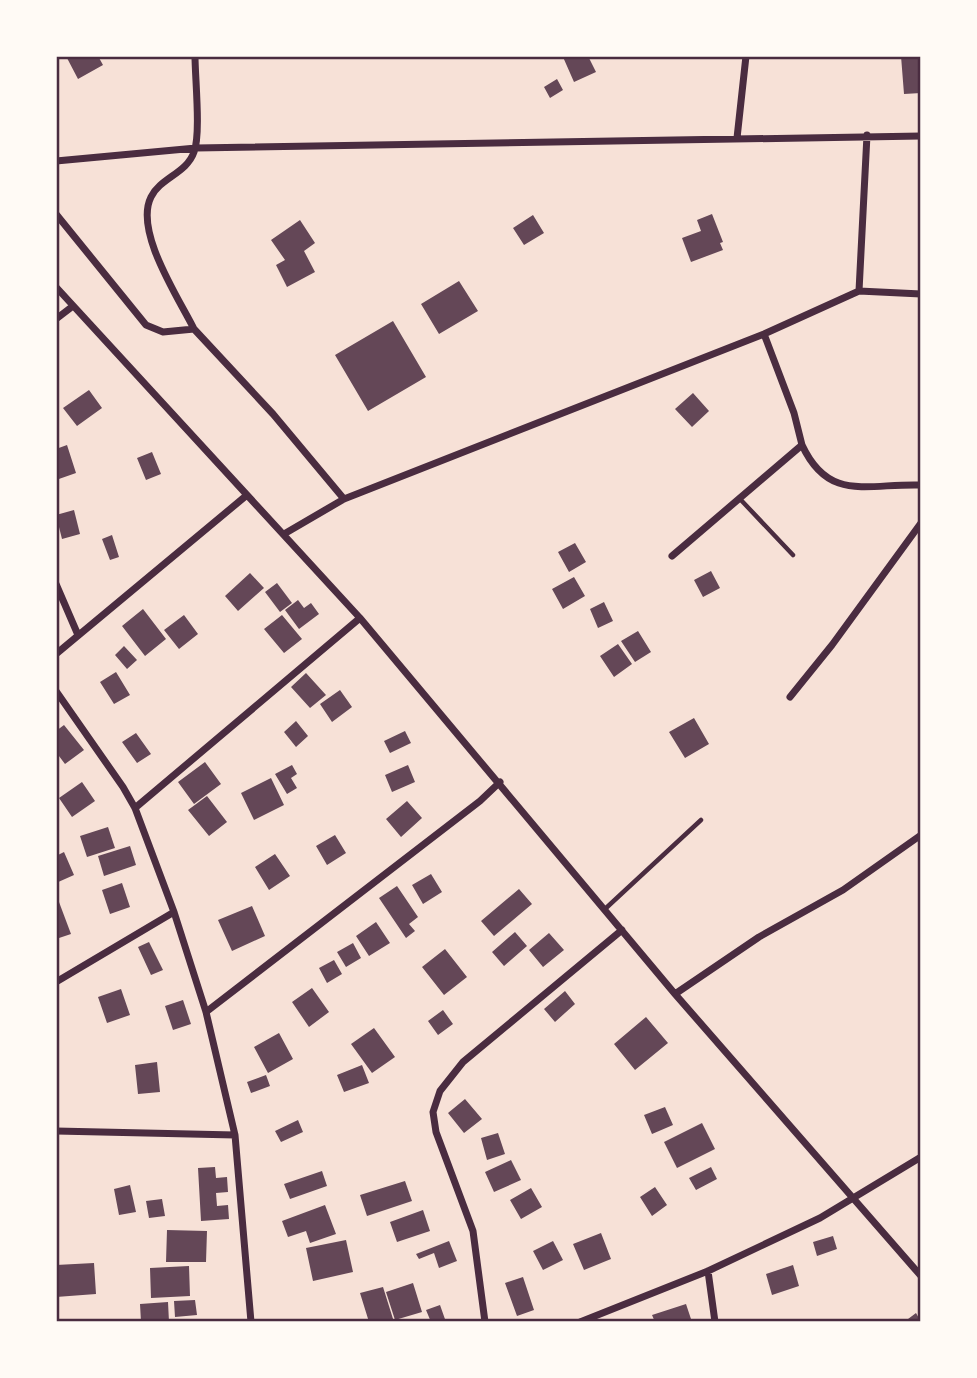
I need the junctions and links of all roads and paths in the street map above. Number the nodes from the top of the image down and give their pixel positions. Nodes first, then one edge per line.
1 (195, 56) edge
2 (746, 56) edge
3 (867, 135) junction
4 (921, 136) edge
5 (737, 138) junction
6 (196, 148) junction
7 (56, 161) edge
8 (56, 214) edge
9 (56, 286) edge
10 (859, 291) junction
11 (921, 294) edge
12 (73, 306) junction
13 (56, 319) edge
14 (194, 329) junction
15 (764, 334) junction
16 (802, 445) junction
17 (921, 485) edge
18 (247, 495) junction
19 (739, 498) junction
20 (344, 499) junction
21 (921, 523) edge
22 (284, 534) junction
23 (793, 555) dead end
24 (672, 556) dead end
25 (56, 584) edge
26 (360, 618) junction
27 (78, 635) junction
28 (56, 654) edge
29 (56, 691) edge
30 (790, 697) dead end
31 (500, 782) junction
32 (135, 808) junction
33 (701, 820) dead end
34 (921, 835) edge
35 (605, 909) junction
36 (174, 912) junction
37 (622, 930) junction
38 (56, 982) edge
39 (675, 994) junction
40 (206, 1012) junction
41 (56, 1132) edge
42 (235, 1135) junction
43 (921, 1157) edge
44 (854, 1200) junction
45 (708, 1271) junction
46 (921, 1276) edge
47 (251, 1322) edge
48 (485, 1322) edge
49 (580, 1322) edge
50 (715, 1322) edge

1 - 6 street
2 - 5 street
3 - 4 street
3 - 5 street
3 - 10 street
5 - 6 street
6 - 7 street
6 - 14 street
8 - 14 street
9 - 12 street
10 - 11 street
10 - 15 street
12 - 13 street
12 - 18 street
14 - 20 street
15 - 16 street
15 - 20 street
16 - 17 street
16 - 19 street
18 - 22 street
18 - 27 street
19 - 23 lane
19 - 24 street
20 - 22 street
21 - 30 street
22 - 26 street
25 - 27 street
26 - 31 street
26 - 32 street
27 - 28 street
29 - 32 street
31 - 35 street
31 - 40 street
32 - 36 street
33 - 35 lane
34 - 39 street
35 - 37 street
36 - 38 street
36 - 40 street
37 - 39 street
37 - 48 street
39 - 44 street
40 - 42 street
41 - 42 street
42 - 47 street
43 - 44 street
44 - 45 street
44 - 46 street
45 - 49 street
45 - 50 street

